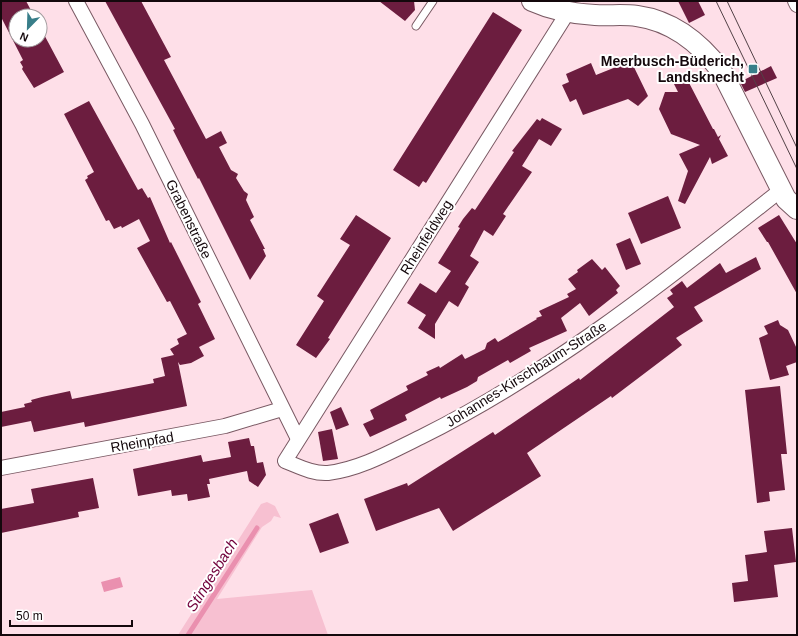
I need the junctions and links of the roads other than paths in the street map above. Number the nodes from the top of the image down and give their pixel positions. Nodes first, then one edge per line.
1 (76, 1) edge
2 (434, 1) edge
3 (532, 1) edge
4 (795, 1) edge
5 (797, 5) edge
6 (568, 12) junction
7 (416, 26) dead end
8 (781, 190) junction
9 (797, 209) edge
10 (282, 409) junction
11 (298, 440) junction
12 (285, 461) joint
13 (1, 468) edge

1 - 10 street, Grabenstraße
2 - 7 lane
3 - 6 main road
4 - 5 street
6 - 8 main road
6 - 11 street, Rheinfeldweg
8 - 9 main road
8 - 12 street, Johannes-Kirschbaum-Straße
10 - 11 street, Grabenstraße
10 - 13 street, Rheinpfad
11 - 12 street, Rheinfeldweg

